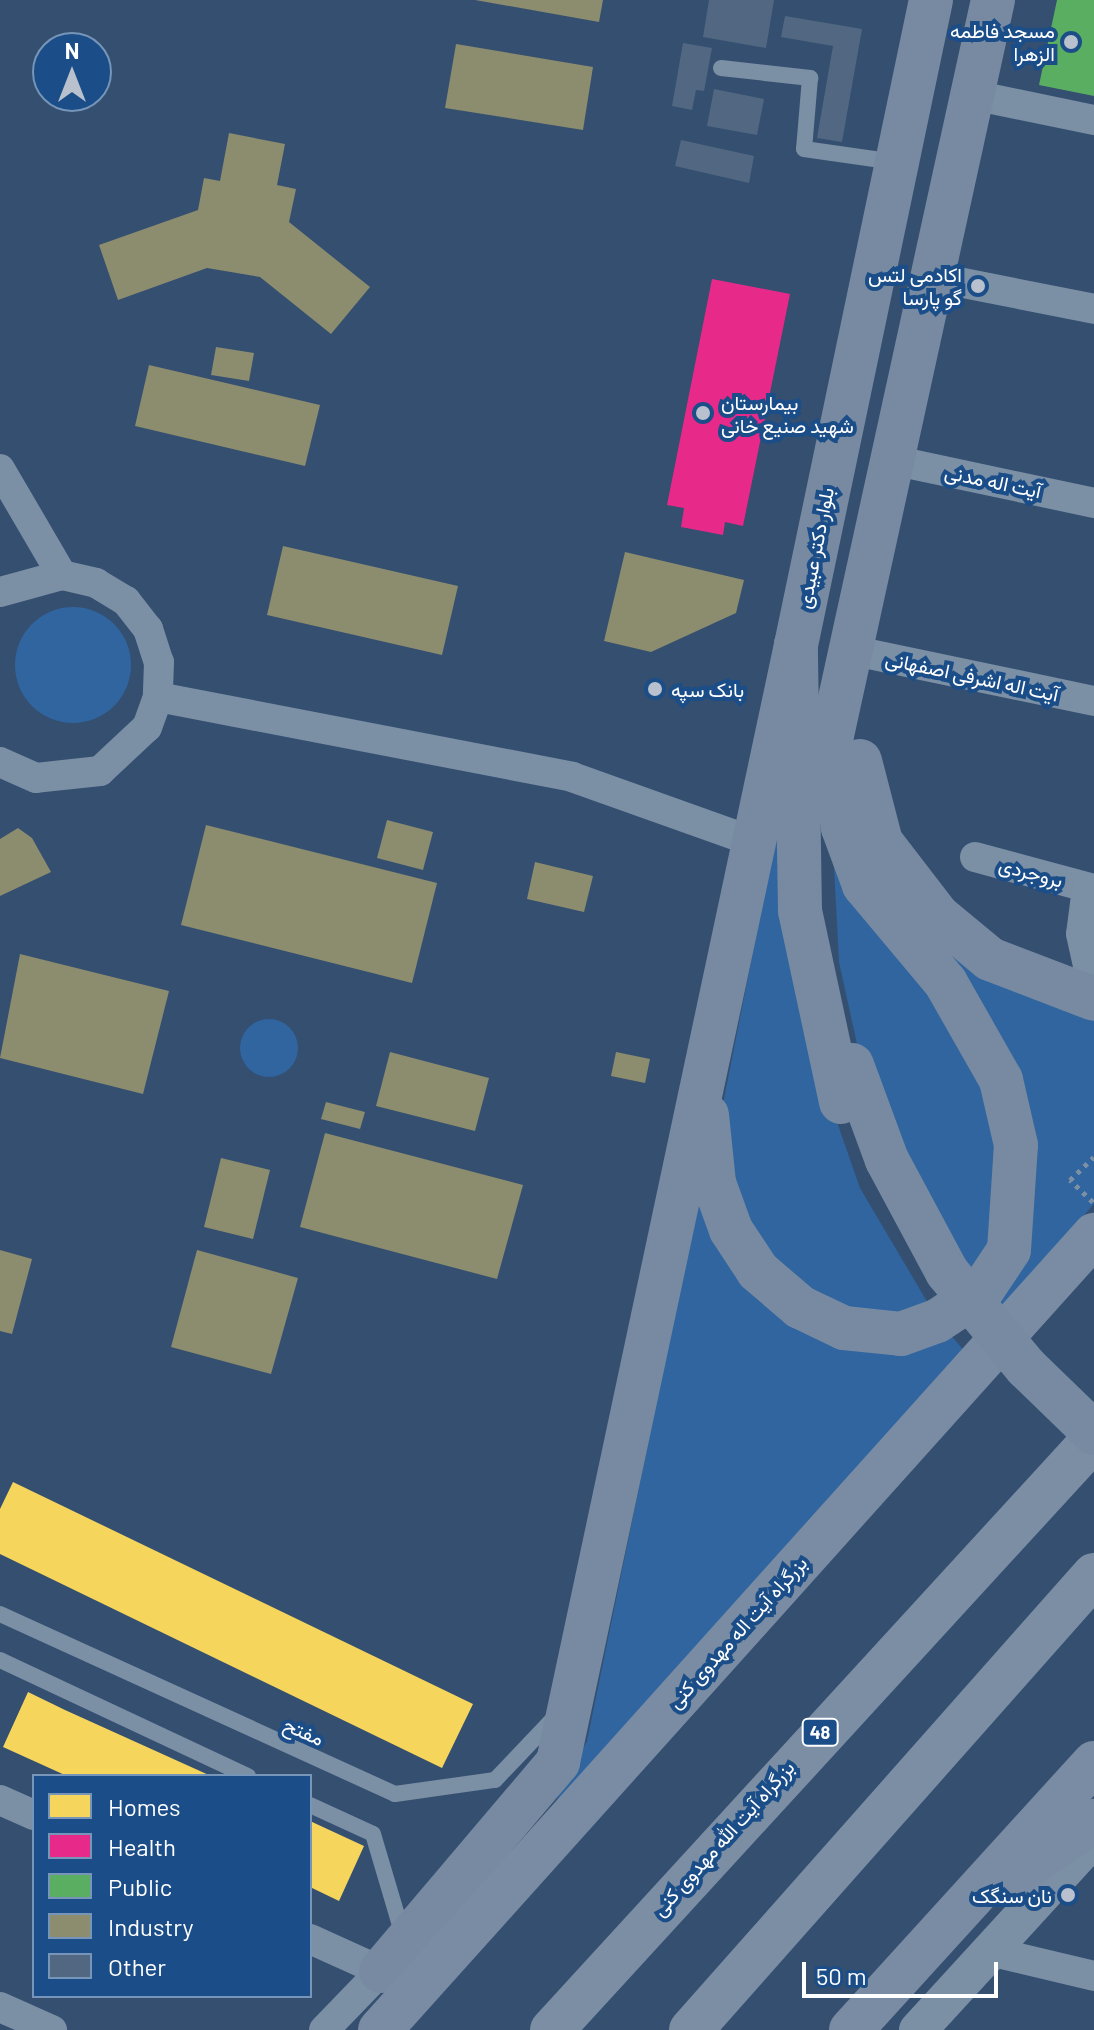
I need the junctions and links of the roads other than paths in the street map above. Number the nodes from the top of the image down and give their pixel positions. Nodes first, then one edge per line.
1 (931, 0) edge
2 (993, 0) edge
3 (721, 68) dead end
4 (973, 95) junction
5 (1094, 120) edge
6 (897, 163) junction
7 (933, 277) junction
8 (1094, 309) edge
9 (892, 460) junction
10 (0, 469) edge
11 (1094, 503) edge
12 (62, 575) junction
13 (0, 592) edge
14 (796, 645) junction
15 (848, 662) junction
16 (158, 697) junction
17 (1094, 701) edge
18 (830, 731) junction
19 (2, 766) edge
20 (752, 841) junction
21 (975, 857) dead end
22 (1090, 888) edge
23 (1081, 934) junction
24 (1046, 987) junction
25 (1094, 993) edge
26 (1094, 999) edge
27 (709, 1037) junction
28 (847, 1083) junction
29 (1094, 1235) edge
30 (1094, 1433) edge
31 (1094, 1439) edge
32 (1094, 1459) edge
33 (1094, 1575) edge
34 (0, 1614) edge
35 (0, 1660) edge
36 (575, 1696) junction
37 (1094, 1763) edge
38 (244, 1774) edge
39 (0, 1800) edge
40 (312, 1806) edge
41 (32, 1814) edge
42 (1094, 1821) edge
43 (1094, 1838) edge
44 (525, 1868) junction
45 (442, 1904) junction
46 (959, 1911) junction
47 (312, 1940) edge
48 (989, 1951) junction
49 (405, 1964) junction
50 (1094, 1976) edge
51 (0, 2007) edge
52 (52, 2030) edge
53 (324, 2030) edge
54 (380, 2030) edge
55 (552, 2030) edge
56 (691, 2030) edge
57 (851, 2030) edge
58 (918, 2030) edge

1 - 6 main road, بلوار دکتر عبیدی
2 - 4 main road
3 - 6 lane
4 - 5 street
4 - 7 main road
6 - 14 main road, بلوار دکتر عبیدی
7 - 8 street
7 - 9 main road
9 - 11 street, آیت اله مدنی
9 - 15 main road
10 - 12 street
12 - 13 street
12 - 16 street
14 - 20 main road
14 - 28 main road, بلوار دکتر عبیدی
15 - 17 street, آیت اله اشرفی اصفهانی
15 - 18 main road
15 - 24 main road
16 - 19 street
16 - 20 street
18 - 27 main road
18 - 28 main road
20 - 27 main road
21 - 22 street, بروجردی
22 - 23 street, بروجردی
23 - 24 street, بروجردی
23 - 25 street, بروجردی
24 - 26 main road
27 - 36 main road
28 - 30 main road, bridge
28 - 32 main road
29 - 44 main road, بزرگراه آیت اله مهدوی کنی
31 - 55 highway, بزرگراه آیت الله مهدوی کنی / 48
33 - 56 highway
34 - 36 lane, مفتح
35 - 38 lane
36 - 45 main road
37 - 46 main road
39 - 41 street
40 - 49 lane
42 - 46 main road
43 - 48 street
44 - 45 main road
44 - 49 main road, بزرگراه آیت اله مهدوی کنی
45 - 49 main road
46 - 57 main road
47 - 49 street
48 - 50 street
48 - 58 street
49 - 53 street
49 - 54 main road, بزرگراه آیت اله مهدوی کنی
51 - 52 street

